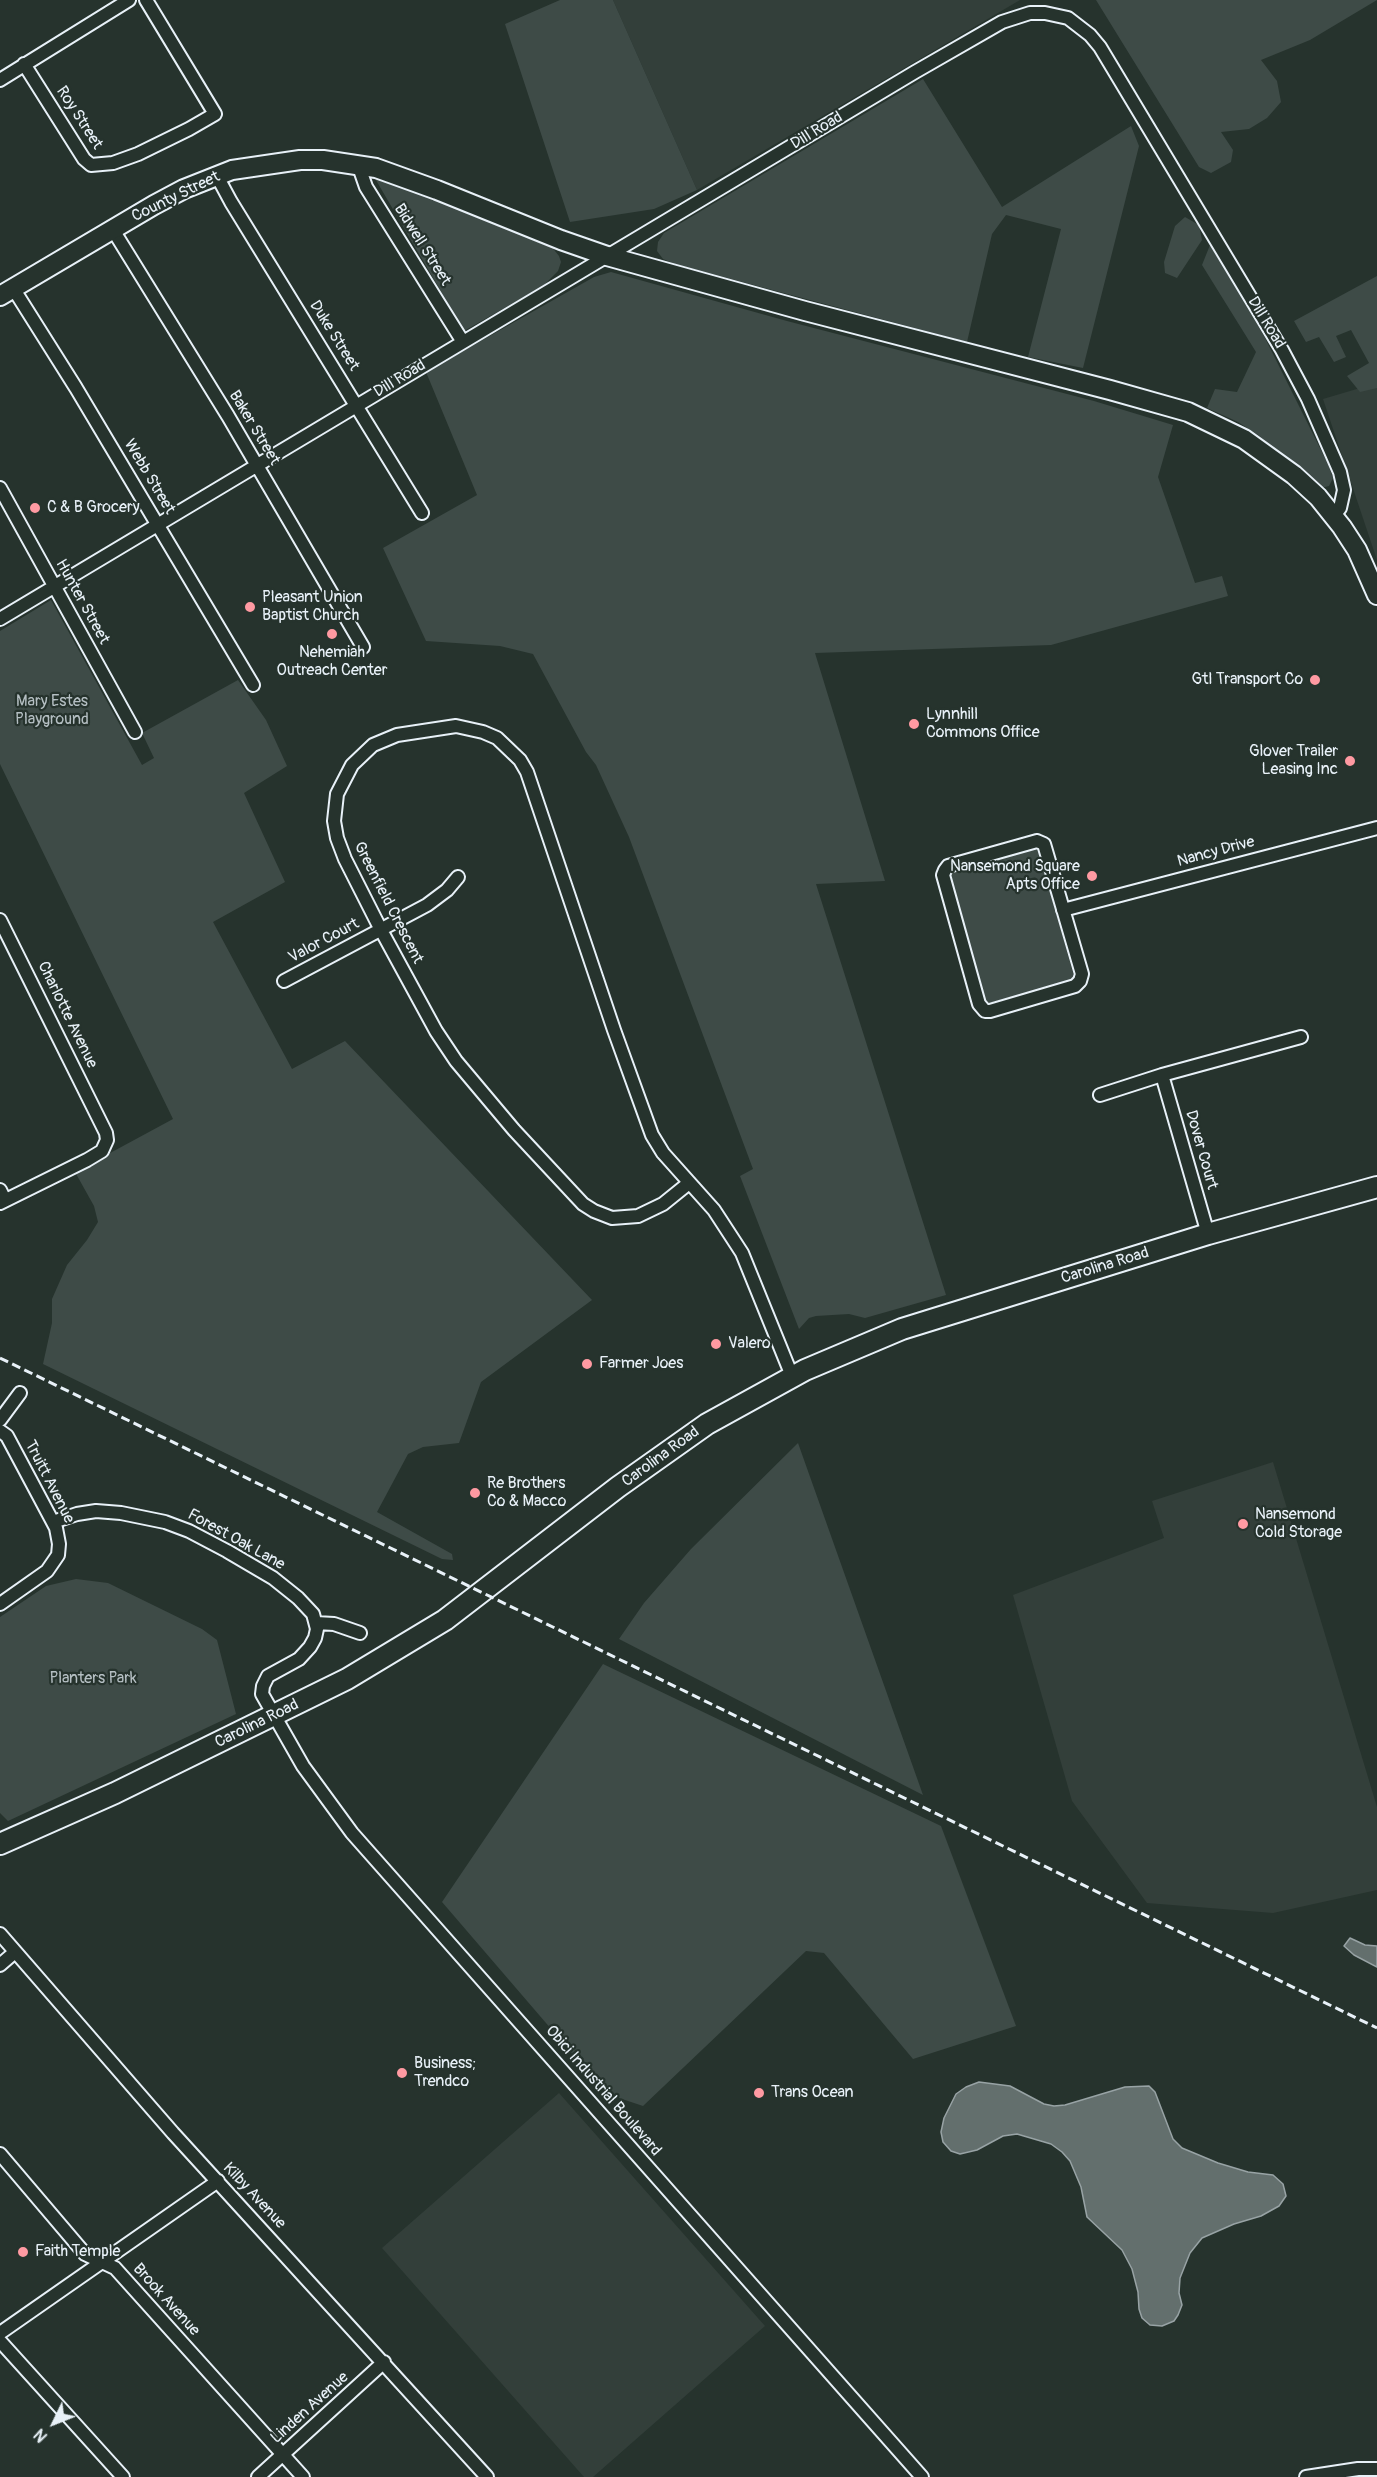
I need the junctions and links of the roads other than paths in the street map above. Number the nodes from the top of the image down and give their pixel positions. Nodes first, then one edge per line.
1 (129, 0) edge
2 (146, 0) edge
3 (24, 64) junction
4 (0, 80) edge
5 (358, 164) junction
6 (217, 176) junction
7 (113, 230) junction
8 (607, 256) junction
9 (7, 292) edge
10 (463, 342) junction
11 (356, 405) junction
12 (257, 464) junction
13 (0, 488) edge
14 (422, 513) dead end
15 (1334, 516) junction
16 (157, 523) junction
17 (54, 586) junction
18 (1377, 595) edge
19 (0, 619) edge
20 (363, 646) dead end
21 (253, 685) dead end
22 (135, 732) dead end
23 (1377, 828) edge
24 (458, 877) dead end
25 (1063, 910) junction
26 (0, 920) edge
27 (381, 930) junction
28 (284, 981) dead end
29 (1301, 1037) dead end
30 (1162, 1075) junction
31 (1100, 1095) dead end
32 (689, 1183) junction
33 (1377, 1188) edge
34 (2, 1198) edge
35 (1208, 1234) junction
36 (792, 1376) junction
37 (20, 1393) dead end
38 (0, 1420) edge
39 (0, 1431) edge
40 (53, 1522) junction
41 (0, 1604) edge
42 (316, 1623) junction
43 (360, 1634) dead end
44 (274, 1716) junction
45 (0, 1844) edge
46 (0, 1934) edge
47 (15, 1952) junction
48 (0, 1965) edge
49 (0, 2154) edge
50 (218, 2181) junction
51 (101, 2263) junction
52 (0, 2333) edge
53 (0, 2341) edge
54 (384, 2362) junction
55 (283, 2454) junction
56 (1377, 2469) edge
57 (123, 2477) edge
58 (258, 2477) edge
59 (303, 2477) edge
60 (487, 2477) edge
61 (922, 2477) edge
62 (1306, 2477) edge

1 - 3 street
2 - 3 street, Roy Street
3 - 4 street
5 - 6 street, County Street
5 - 8 street, County Street
5 - 10 street, Bidwell Street
6 - 7 street, County Street
6 - 11 street, Duke Street
7 - 9 street, County Street
7 - 12 street, Baker Street
8 - 10 street, Dill Road
8 - 15 street, County Street
8 - 15 street, Dill Road
9 - 16 street, Webb Street
10 - 11 street, Dill Road
11 - 12 street, Dill Road
11 - 14 street, Duke Street
12 - 16 street, Dill Road
12 - 20 street, Baker Street
13 - 17 street, Hunter Street
15 - 18 street
16 - 17 street, Dill Road
16 - 21 street, Webb Street
17 - 19 street, Dill Road
17 - 22 street, Hunter Street
23 - 25 street, Nancy Drive
24 - 27 street, Valor Court
25 - 25 street
26 - 34 street, Charlotte Avenue
27 - 28 street, Valor Court
27 - 32 street, Greenfield Crescent
27 - 32 street, Greenfield Crescent
29 - 30 street
30 - 31 street
30 - 35 street, Dover Court
32 - 36 street, Greenfield Crescent
33 - 35 main road, Carolina Road
35 - 36 main road, Carolina Road
36 - 44 main road, Carolina Road
37 - 38 street
39 - 40 street, Truitt Avenue
40 - 41 street, Truitt Avenue
40 - 42 street, Forest Oak Lane
42 - 43 street
42 - 44 street
44 - 45 main road, Carolina Road
44 - 61 street, Obici Industrial Boulevard
46 - 47 street, Kilby Avenue
47 - 48 street
47 - 50 street, Kilby Avenue
49 - 51 street, Brook Avenue
50 - 51 street
50 - 54 street, Kilby Avenue
51 - 52 street
51 - 55 street, Brook Avenue
53 - 57 street
54 - 55 street, Linden Avenue
54 - 60 street, Kilby Avenue
55 - 58 street, Linden Avenue
55 - 59 street, Brook Avenue
56 - 62 street

